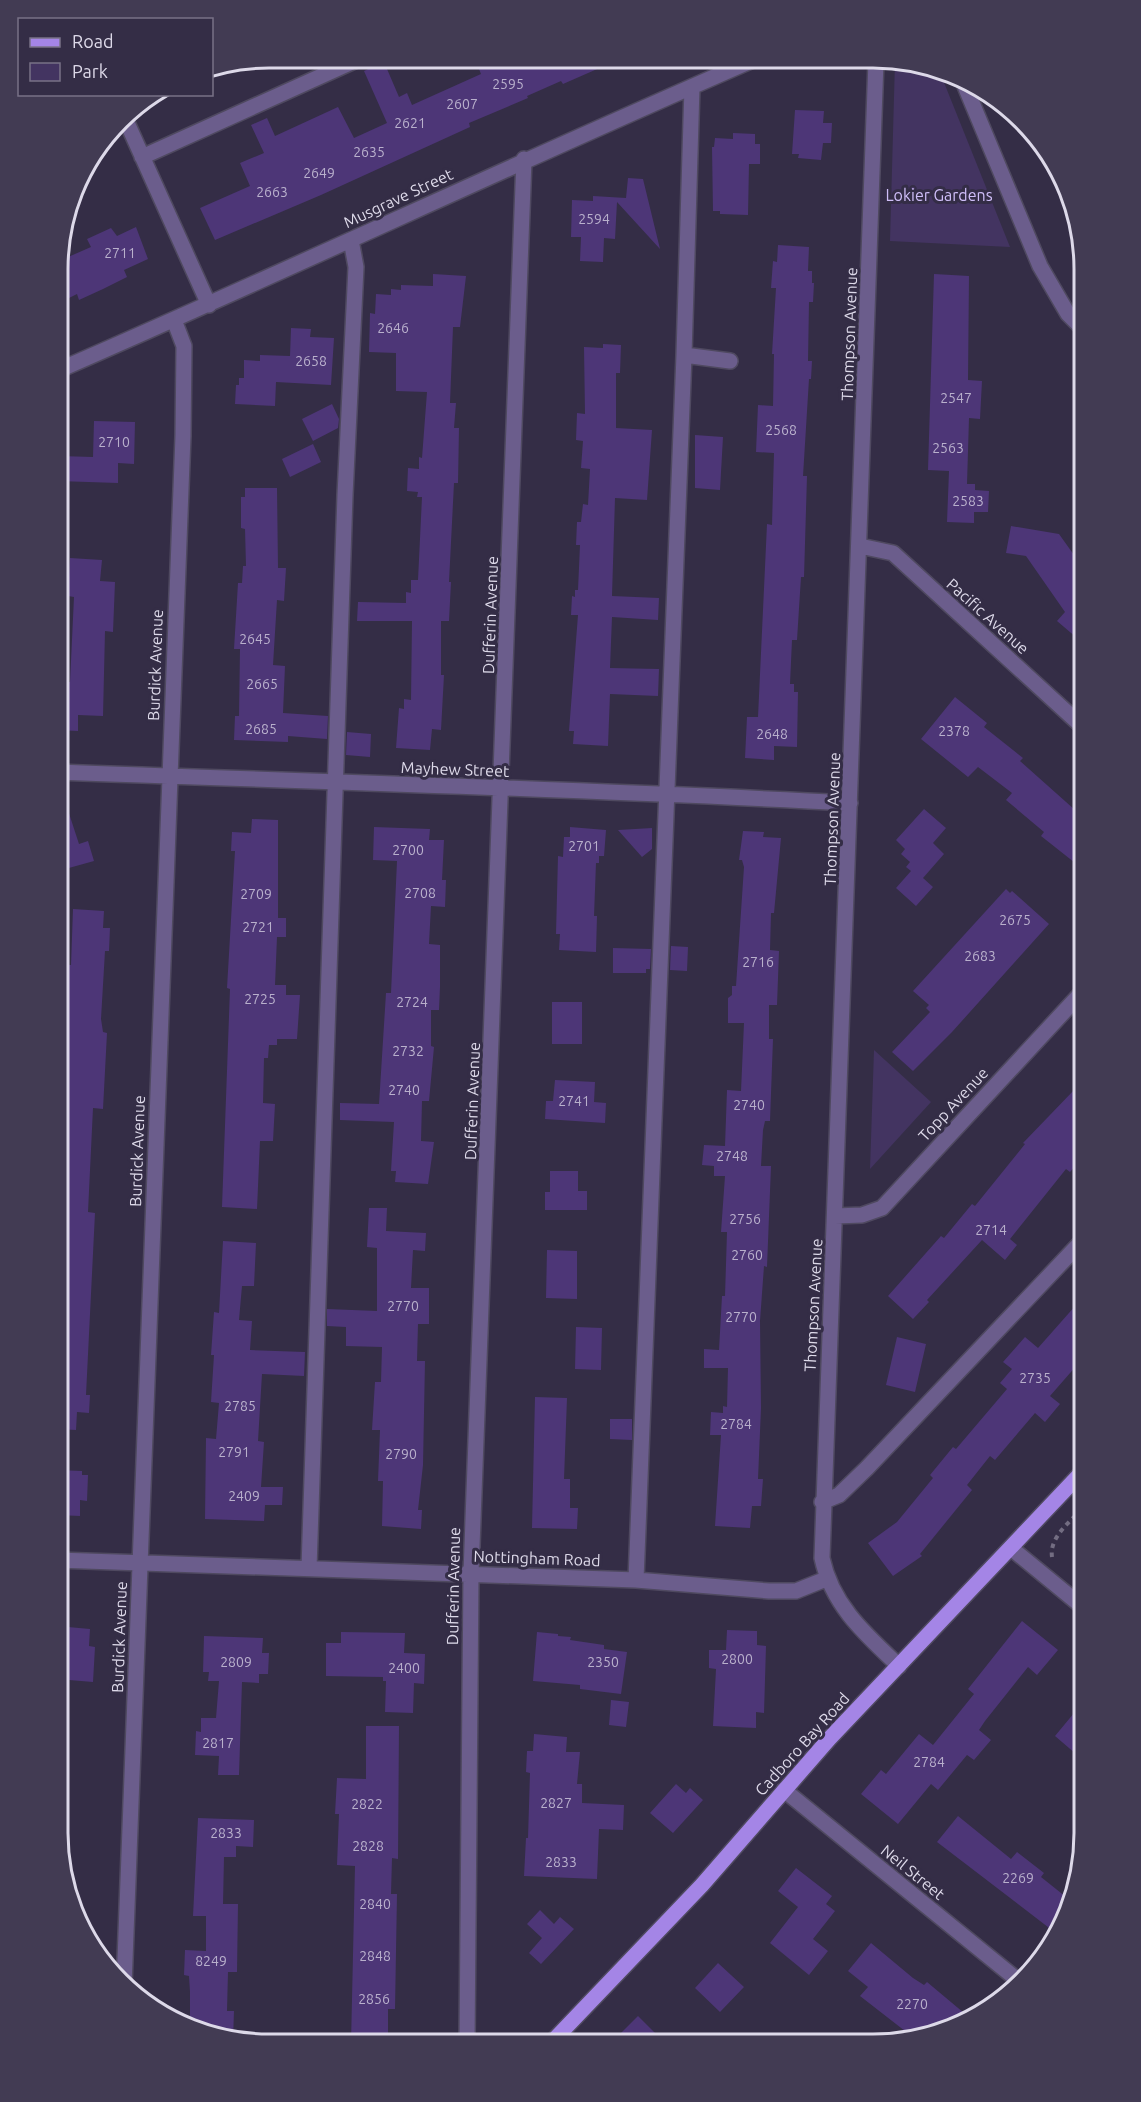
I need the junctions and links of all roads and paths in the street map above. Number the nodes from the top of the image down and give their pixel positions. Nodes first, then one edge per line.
1 (339, 68) edge
2 (735, 68) edge
3 (876, 68) edge
4 (692, 87) junction
5 (967, 92) edge
6 (128, 125) edge
7 (142, 157) junction
8 (524, 159) junction
9 (351, 240) junction
10 (208, 305) junction
11 (174, 320) junction
12 (1074, 320) edge
13 (684, 356) junction
14 (730, 361) dead end
15 (68, 366) edge
16 (860, 546) junction
17 (1074, 719) edge
18 (68, 772) edge
19 (169, 776) junction
20 (336, 784) junction
21 (502, 788) junction
22 (668, 793) junction
23 (850, 803) junction
24 (1074, 1001) edge
25 (835, 1216) junction
26 (1073, 1250) edge
27 (1073, 1482) edge
28 (822, 1502) junction
29 (1073, 1520) edge
30 (1011, 1548) junction
31 (68, 1560) edge
32 (1054, 1561) dead end
33 (140, 1562) junction
34 (309, 1568) junction
35 (471, 1574) junction
36 (826, 1579) junction
37 (636, 1580) junction
38 (1073, 1599) edge
39 (899, 1666) junction
40 (784, 1790) junction
41 (124, 1974) edge
42 (1014, 1977) edge
43 (467, 2034) edge
44 (560, 2034) edge

1 - 7 street
2 - 4 street, Musgrave Street
3 - 16 street, Thompson Avenue
4 - 8 street, Musgrave Street
4 - 13 street
5 - 12 street
6 - 7 street
7 - 10 street
8 - 9 street, Musgrave Street
8 - 21 street, Dufferin Avenue
9 - 10 street, Musgrave Street
9 - 20 street
10 - 11 street, Musgrave Street
11 - 15 street, Musgrave Street
11 - 19 street, Burdick Avenue
13 - 14 street
13 - 22 street
16 - 17 street, Pacific Avenue
16 - 23 street, Thompson Avenue
18 - 19 street, Mayhew Street
19 - 20 street, Mayhew Street
19 - 33 street, Burdick Avenue
20 - 21 street, Mayhew Street
20 - 34 street
21 - 22 street, Mayhew Street
21 - 35 street, Dufferin Avenue
22 - 23 street, Mayhew Street
22 - 37 street
23 - 25 street, Thompson Avenue
24 - 25 street, Topp Avenue
25 - 28 street, Thompson Avenue
26 - 28 street
27 - 30 main road, Cadboro Bay Road
28 - 36 street, Thompson Avenue
29 - 32 path
30 - 38 street
30 - 39 main road, Cadboro Bay Road
31 - 33 street, Nottingham Road
33 - 34 street, Nottingham Road
33 - 41 street, Burdick Avenue
34 - 35 street, Nottingham Road
35 - 37 street, Nottingham Road
35 - 43 street, Dufferin Avenue
36 - 37 street, Nottingham Road
36 - 39 street
39 - 40 main road, Cadboro Bay Road
40 - 42 street, Neil Street
40 - 44 main road, Cadboro Bay Road

